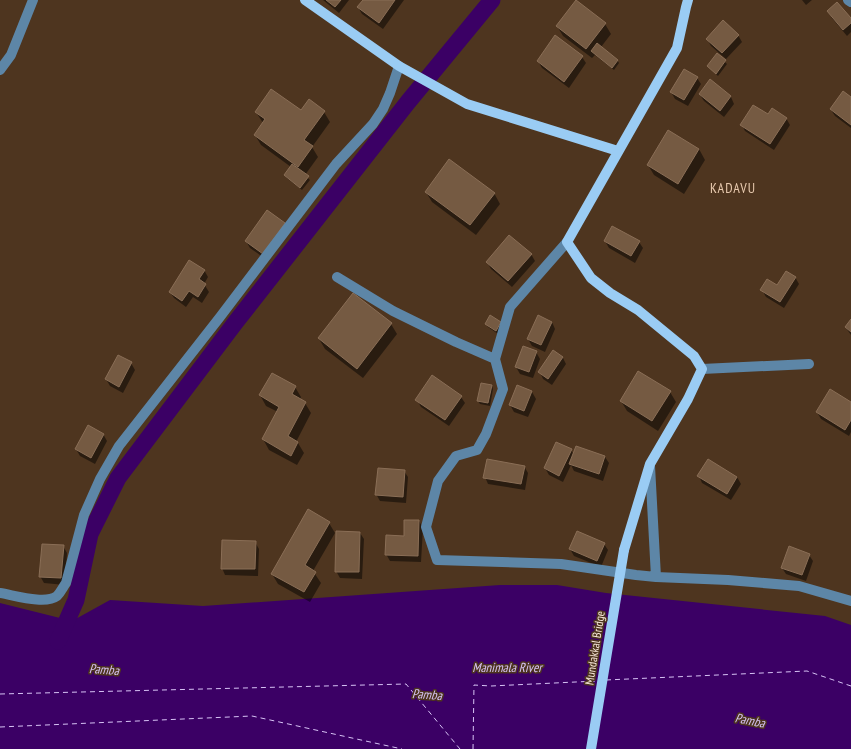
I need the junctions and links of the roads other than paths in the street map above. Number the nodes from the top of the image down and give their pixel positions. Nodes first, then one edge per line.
1 (33, 0) edge
2 (688, 0) edge
3 (848, 0) edge
4 (308, 1) edge
5 (851, 2) edge
6 (399, 66) junction
7 (0, 70) edge
8 (618, 151) junction
9 (567, 242) junction
10 (337, 277) dead end
11 (495, 359) junction
12 (809, 364) dead end
13 (702, 369) junction
14 (650, 464) junction
15 (656, 577) junction
16 (0, 593) edge
17 (851, 601) edge
18 (591, 749) edge

1 - 7 street
2 - 8 main road
3 - 5 street
4 - 6 main road
6 - 8 main road
6 - 16 street
8 - 9 main road
9 - 11 street
9 - 13 main road
10 - 11 street
11 - 15 street
12 - 13 street
13 - 14 main road, Mundakkal Bridge
14 - 15 street
14 - 18 main road, Mundakkal Bridge, bridge
15 - 17 street

